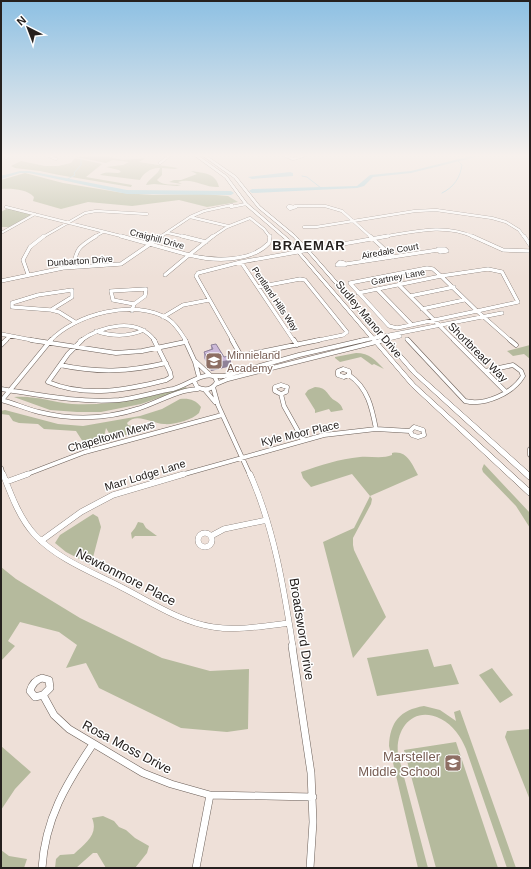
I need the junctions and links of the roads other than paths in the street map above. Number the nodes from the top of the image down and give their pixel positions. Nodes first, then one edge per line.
1 (240, 197) edge
2 (250, 197) edge
3 (254, 202) junction
4 (238, 204) junction
5 (246, 204) junction
6 (228, 205) junction
7 (294, 206) dead end
8 (6, 207) dead end
9 (218, 208) junction
10 (35, 214) junction
11 (147, 214) dead end
12 (190, 217) junction
13 (354, 221) junction
14 (68, 223) junction
15 (228, 226) junction
16 (304, 227) dead end
17 (1, 228) edge
18 (6, 230) junction
19 (103, 232) junction
20 (1, 233) edge
21 (168, 233) junction
22 (373, 238) junction
23 (206, 242) junction
24 (151, 244) junction
25 (530, 245) edge
26 (307, 250) junction
27 (438, 250) dead end
28 (298, 251) junction
29 (530, 251) edge
30 (190, 255) junction
31 (393, 257) junction
32 (241, 262) junction
33 (346, 264) dead end
34 (73, 267) junction
35 (28, 274) junction
36 (165, 275) dead end
37 (441, 276) junction
38 (1, 281) edge
39 (399, 285) junction
40 (258, 287) junction
41 (454, 287) junction
42 (377, 289) junction
43 (358, 293) junction
44 (410, 296) junction
45 (209, 300) junction
46 (464, 300) junction
47 (134, 304) junction
48 (422, 309) junction
49 (51, 310) junction
50 (132, 311) junction
51 (477, 311) junction
52 (482, 316) junction
53 (163, 317) junction
54 (434, 320) junction
55 (75, 322) junction
56 (412, 325) junction
57 (439, 325) junction
58 (144, 330) junction
59 (96, 331) junction
60 (1, 334) edge
61 (10, 336) junction
62 (384, 338) junction
63 (407, 339) dead end
64 (374, 340) junction
65 (185, 342) junction
66 (48, 343) junction
67 (1, 345) edge
68 (297, 345) junction
69 (516, 345) dead end
70 (74, 347) junction
71 (159, 348) junction
72 (194, 360) junction
73 (166, 363) junction
74 (60, 365) junction
75 (485, 371) junction
76 (211, 376) junction
77 (349, 376) dead end
78 (199, 377) junction
79 (194, 381) junction
80 (214, 386) junction
81 (1, 389) edge
82 (203, 389) junction
83 (10, 390) junction
84 (505, 391) junction
85 (281, 394) dead end
86 (1, 400) edge
87 (218, 406) junction
88 (222, 415) junction
89 (376, 429) junction
90 (410, 431) dead end
91 (303, 440) junction
92 (530, 449) edge
93 (530, 455) edge
94 (243, 457) junction
95 (1, 468) edge
96 (530, 477) edge
97 (6, 482) junction
98 (530, 493) edge
99 (267, 520) junction
100 (211, 536) dead end
101 (41, 541) junction
102 (289, 623) junction
103 (44, 695) dead end
104 (93, 744) junction
105 (210, 795) junction
106 (313, 797) junction
107 (42, 868) edge
108 (196, 868) edge
109 (310, 868) edge

1 - 5 main road, Sudley Manor Drive
2 - 3 main road, Sudley Manor Drive
3 - 5 street, Dunbarton Drive
3 - 26 main road, Sudley Manor Drive
4 - 5 street, Dunbarton Drive
4 - 6 street, Dunbarton Drive
4 - 6 street, Dunbarton Drive
5 - 9 street, Dunbarton Drive
5 - 28 main road, Sudley Manor Drive
6 - 9 street, Dunbarton Drive
7 - 13 street
8 - 10 street, Craighill Drive
9 - 12 street, Dunbarton Drive
10 - 14 street, Craighill Drive
10 - 18 street
11 - 14 street
12 - 15 street
12 - 21 street, Dunbarton Drive
13 - 16 street
13 - 22 street
13 - 25 street
14 - 19 street, Craighill Drive
14 - 35 street
15 - 23 street
15 - 30 street, Craighill Drive
17 - 18 street
18 - 20 street
19 - 24 street, Craighill Drive
19 - 34 street
21 - 23 street
21 - 24 street, Dunbarton Drive
22 - 26 street
22 - 29 street
22 - 31 street
23 - 30 street
24 - 30 street, Craighill Drive
24 - 34 street, Dunbarton Drive
26 - 28 street
26 - 62 main road, Sudley Manor Drive
27 - 31 street, Airedale Court
28 - 32 street
28 - 64 main road, Sudley Manor Drive
30 - 36 street
31 - 33 street, Airedale Court
32 - 40 street, Pentland Hills Way
32 - 45 street
34 - 35 street, Dunbarton Drive
35 - 38 street, Dunbarton Drive
37 - 39 street, Gartney Lane
37 - 41 street
37 - 43 street
37 - 51 street, Gartney Lane
39 - 42 street, Gartney Lane
39 - 44 street, Shortbread Way
40 - 68 street, Pentland Hills Way
40 - 68 street
41 - 44 street
41 - 46 street
42 - 43 street, Gartney Lane
42 - 56 street
43 - 56 street
44 - 48 street, Shortbread Way
45 - 53 street
45 - 68 street
46 - 48 street
46 - 51 street
47 - 47 street
47 - 50 street
48 - 54 street, Shortbread Way
49 - 49 street
49 - 55 street
50 - 53 street
50 - 55 street
51 - 52 street
51 - 54 street
52 - 57 street
52 - 69 street
53 - 65 street
54 - 56 street
54 - 57 street, Shortbread Way
55 - 66 street
57 - 62 street
57 - 75 street, Shortbread Way
58 - 59 street
58 - 59 street
58 - 71 street
59 - 70 street
60 - 61 street
61 - 66 street
61 - 67 street
62 - 64 street
62 - 96 main road, Sudley Manor Drive
63 - 84 street
64 - 76 street
64 - 80 street
64 - 98 main road, Sudley Manor Drive
65 - 71 street
65 - 72 street
66 - 70 street
66 - 83 street
70 - 71 street
70 - 74 street
71 - 73 street
72 - 76 street, Broadsword Drive
72 - 78 street
73 - 74 street
73 - 74 street
75 - 84 street, Shortbread Way
75 - 84 street
76 - 78 street
76 - 80 street, Broadsword Drive
77 - 89 street
78 - 79 street
79 - 82 street, Broadsword Drive
79 - 83 street
80 - 82 street
80 - 87 street, Broadsword Drive
81 - 83 street
82 - 86 street
82 - 87 street, Broadsword Drive
83 - 86 street
85 - 91 street
87 - 88 street, Broadsword Drive
88 - 94 street, Broadsword Drive
88 - 97 street, Chapeltown Mews
89 - 90 street, Kyle Moor Place
89 - 91 street, Kyle Moor Place
91 - 94 street, Kyle Moor Place
92 - 93 street
94 - 99 street, Broadsword Drive
94 - 101 street, Marr Lodge Lane
95 - 97 street, Newtonmore Place
97 - 101 street, Newtonmore Place
99 - 100 street
99 - 102 street, Broadsword Drive
101 - 102 street, Newtonmore Place
102 - 106 street, Broadsword Drive
103 - 104 street, Rosa Moss Drive
104 - 105 street, Rosa Moss Drive
104 - 107 street
105 - 106 street, Rosa Moss Drive
105 - 108 street
106 - 109 street, Broadsword Drive

